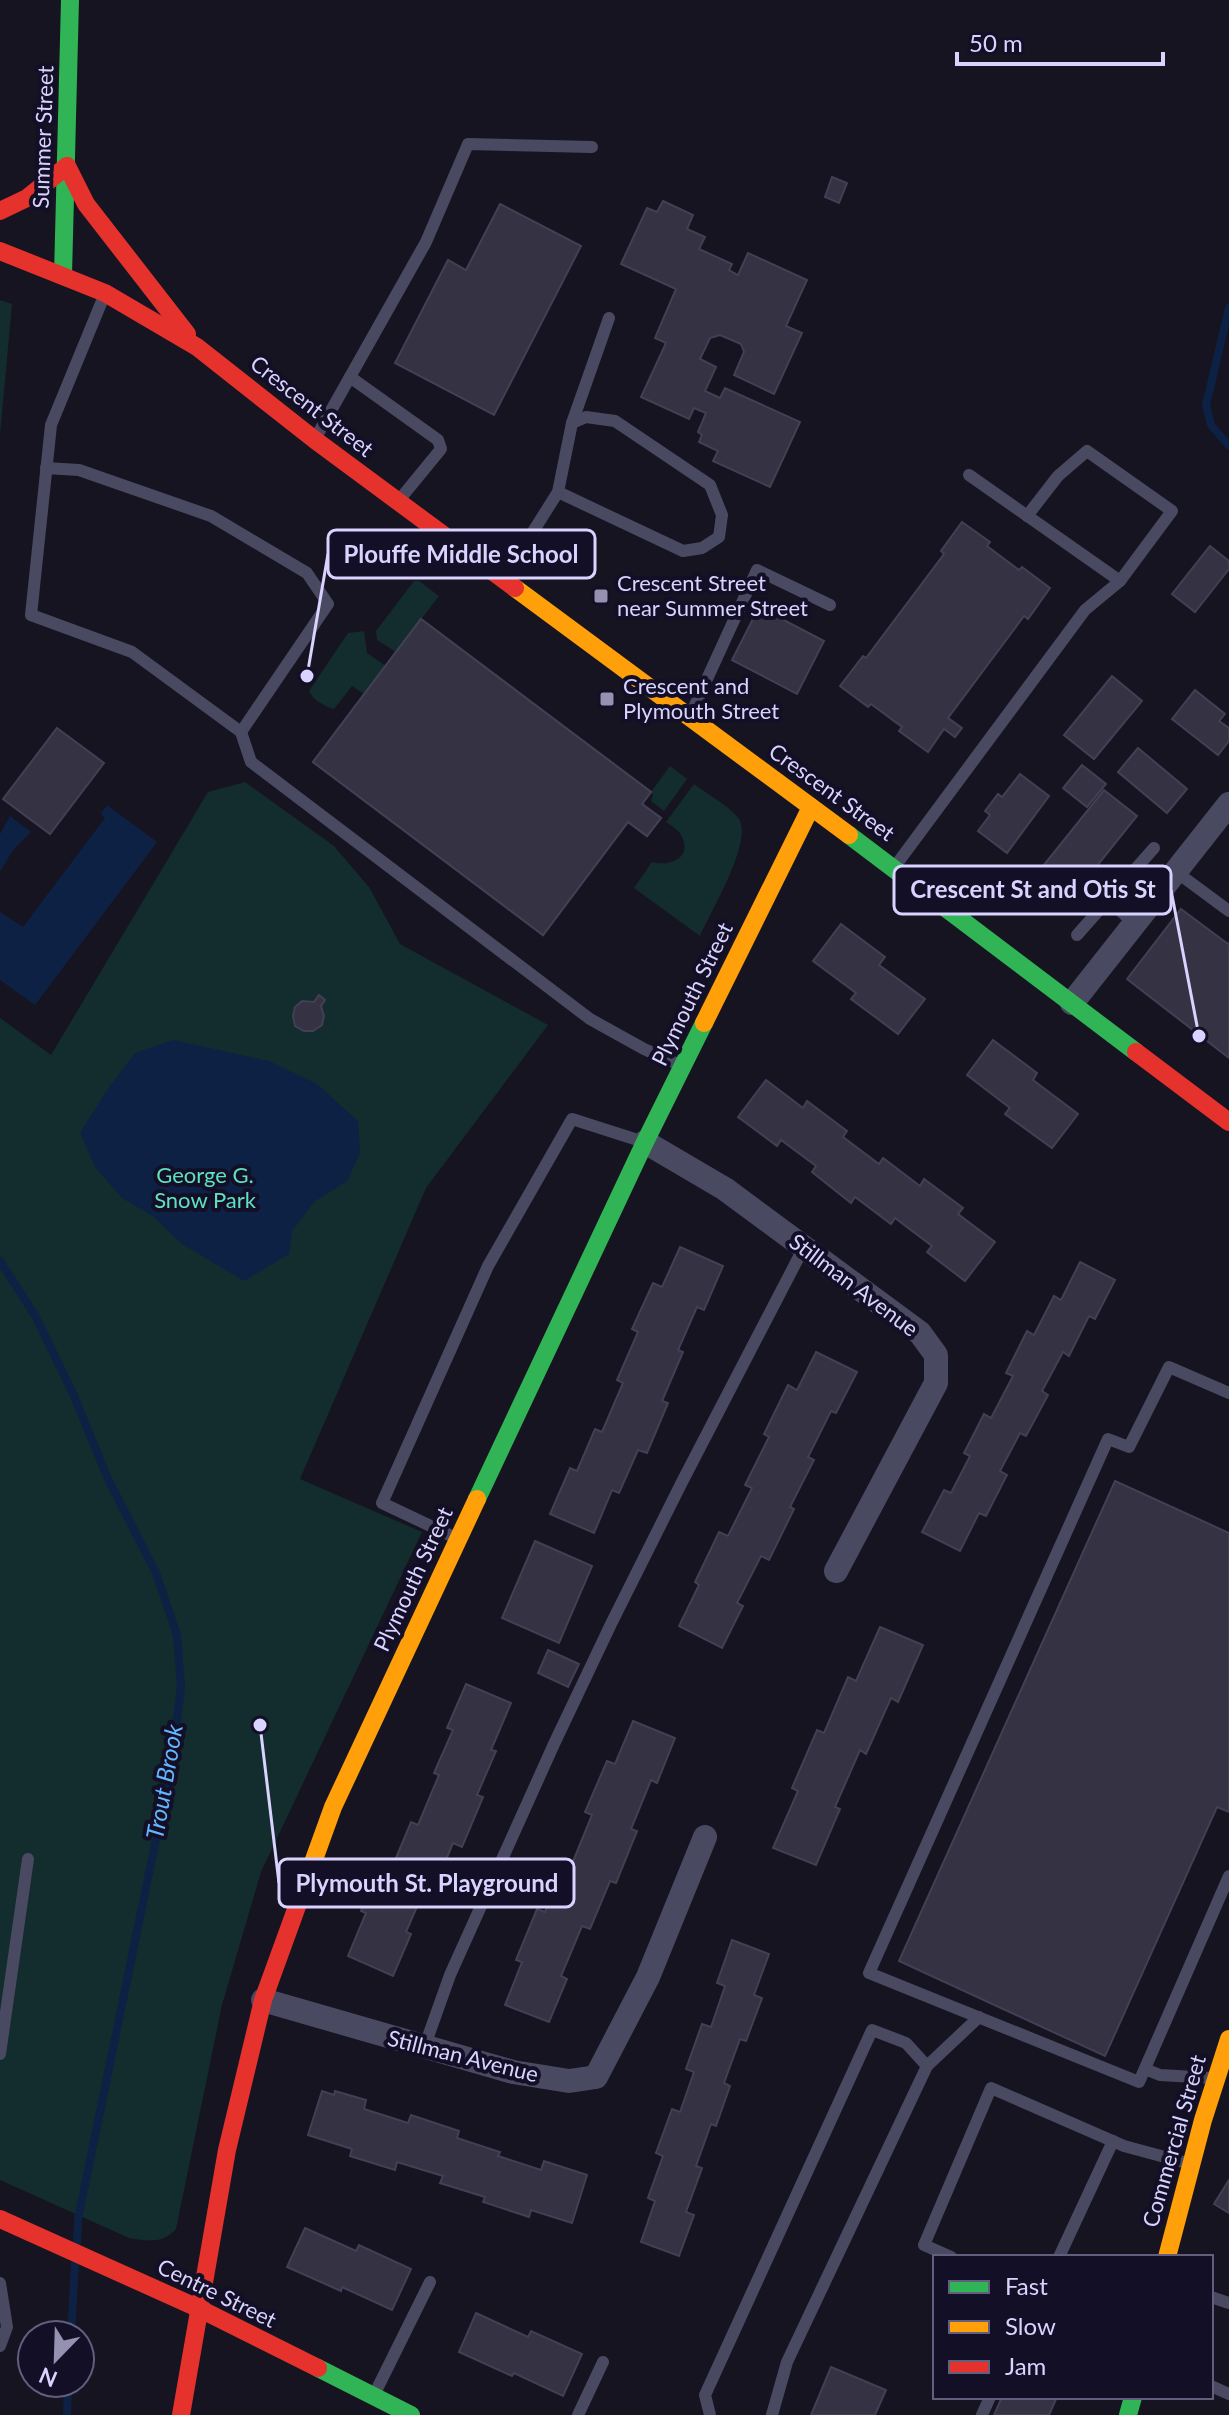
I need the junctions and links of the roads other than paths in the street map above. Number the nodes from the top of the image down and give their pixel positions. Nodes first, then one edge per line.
1 (70, 0) edge
2 (592, 147) dead end
3 (67, 166) junction
4 (0, 211) edge
5 (0, 251) edge
6 (63, 275) junction
7 (105, 293) junction
8 (609, 318) dead end
9 (197, 347) junction
10 (350, 377) junction
11 (572, 423) junction
12 (315, 440) junction
13 (46, 468) junction
14 (969, 475) dead end
15 (558, 492) junction
16 (398, 502) junction
17 (1027, 516) junction
18 (503, 579) junction
19 (1120, 581) junction
20 (830, 605) dead end
21 (689, 717) junction
22 (241, 732) junction
23 (1229, 804) edge
24 (811, 807) junction
25 (1154, 848) dead end
26 (894, 868) junction
27 (1175, 871) junction
28 (1108, 900) junction
29 (1229, 911) edge
30 (1135, 924) junction
31 (1077, 935) dead end
32 (1072, 1003) junction
33 (682, 1066) junction
34 (1228, 1122) edge
35 (645, 1142) junction
36 (804, 1247) junction
37 (1229, 1393) edge
38 (459, 1539) junction
39 (836, 1571) dead end
40 (705, 1837) dead end
41 (28, 1859) dead end
42 (1229, 1876) edge
43 (263, 2000) junction
44 (979, 2017) junction
45 (1229, 2039) edge
46 (424, 2048) junction
47 (0, 2054) edge
48 (927, 2066) junction
49 (1145, 2069) junction
50 (1222, 2082) edge
51 (1113, 2141) junction
52 (1190, 2163) junction
53 (5, 2226) edge
54 (946, 2255) edge
55 (1060, 2255) edge
56 (1167, 2255) edge
57 (430, 2282) dead end
58 (0, 2283) edge
59 (200, 2309) junction
60 (0, 2346) edge
61 (603, 2362) dead end
62 (374, 2396) junction
63 (181, 2415) edge
64 (411, 2415) edge
65 (578, 2415) edge
66 (710, 2415) edge
67 (772, 2415) edge

1 - 3 main road, Summer Street
2 - 10 lane
3 - 4 main road
3 - 6 main road, Summer Street
3 - 9 main road
5 - 6 main road, Crescent Street
6 - 7 main road, Crescent Street
7 - 9 main road, Crescent Street
7 - 13 lane
8 - 11 lane
9 - 12 main road, Crescent Street
10 - 12 lane
10 - 16 lane
11 - 15 lane
11 - 15 lane
12 - 16 main road, Crescent Street
13 - 22 lane
13 - 22 lane
14 - 17 lane
15 - 18 lane
16 - 18 main road, Crescent Street
17 - 19 lane
17 - 19 lane
18 - 21 main road, Crescent Street
19 - 26 lane
20 - 21 lane
21 - 24 main road, Crescent Street
22 - 33 lane
23 - 27 street
24 - 26 main road, Crescent Street
24 - 33 main road, Plymouth Street
25 - 28 lane
26 - 32 main road, Crescent Street
27 - 29 lane
27 - 30 street
28 - 30 lane
28 - 31 lane
30 - 32 street
32 - 34 main road, Crescent Street
33 - 35 main road, Plymouth Street
35 - 36 street, Stillman Avenue
35 - 38 main road, Plymouth Street
35 - 38 lane
36 - 39 street, Stillman Avenue
36 - 46 lane
37 - 44 lane
38 - 43 main road, Plymouth Street
40 - 46 street, Stillman Avenue
41 - 47 lane
42 - 49 lane
43 - 46 street, Stillman Avenue
43 - 59 main road, Plymouth Street
44 - 48 lane
44 - 49 lane
45 - 50 main road, Commercial Street
48 - 66 lane
48 - 67 lane
49 - 50 lane
50 - 52 main road, Commercial Street
51 - 52 lane
51 - 54 lane
51 - 55 lane
52 - 56 main road, Commercial Street
53 - 59 main road, Centre Street
57 - 62 lane
58 - 60 lane
59 - 62 main road, Centre Street
59 - 63 main road, Plymouth Street
61 - 65 lane
62 - 64 main road, Centre Street

